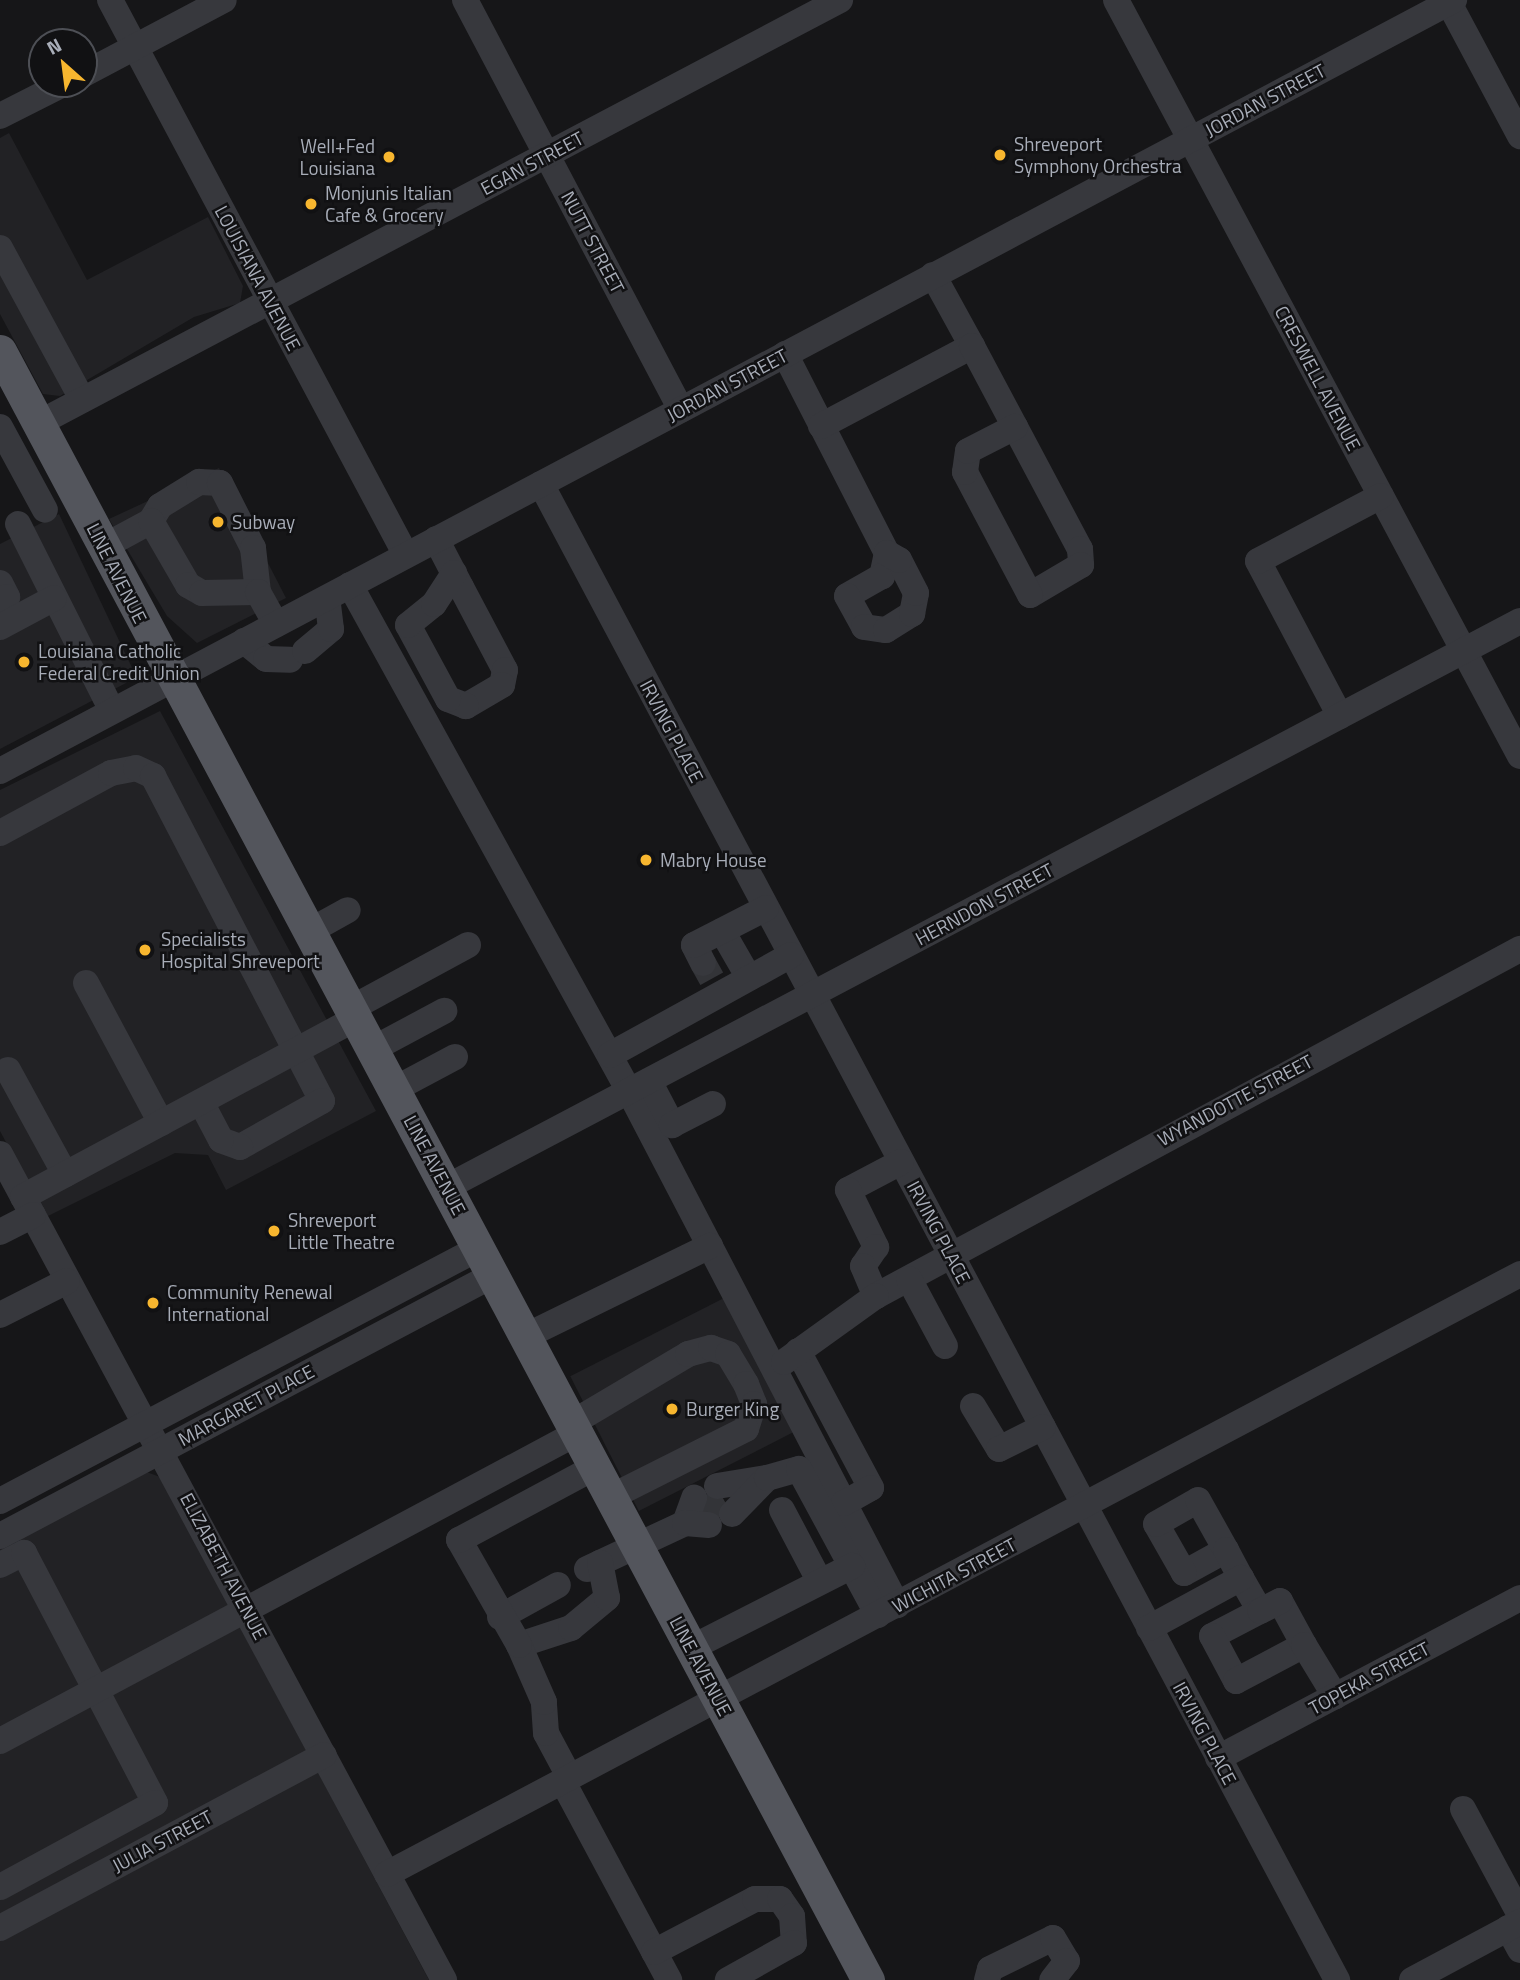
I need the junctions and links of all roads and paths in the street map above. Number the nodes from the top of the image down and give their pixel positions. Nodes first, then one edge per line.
1 (110, 0) edge
2 (225, 0) edge
3 (465, 0) edge
4 (839, 0) edge
5 (1116, 0) edge
6 (1451, 1) edge
7 (135, 48) junction
8 (98, 67) edge
9 (36, 98) edge
10 (0, 116) edge
11 (1520, 136) edge
12 (1191, 139) junction
13 (547, 155) junction
14 (0, 248) edge
15 (933, 275) junction
16 (270, 301) junction
17 (972, 346) junction
18 (785, 354) junction
19 (2, 364) edge
20 (82, 399) junction
21 (681, 409) junction
22 (39, 423) junction
23 (821, 426) junction
24 (0, 427) edge
25 (1015, 427) junction
26 (541, 484) junction
27 (76, 494) junction
28 (1381, 496) junction
29 (45, 510) junction
30 (151, 521) junction
31 (9, 529) edge
32 (436, 539) junction
33 (103, 547) junction
34 (887, 553) dead end
35 (406, 555) junction
36 (454, 573) junction
37 (0, 583) edge
38 (350, 585) junction
39 (258, 592) junction
40 (54, 598) junction
41 (327, 598) junction
42 (0, 601) edge
43 (1520, 621) edge
44 (276, 624) junction
45 (0, 627) edge
46 (244, 642) junction
47 (1464, 650) junction
48 (173, 679) junction
49 (113, 711) junction
50 (1340, 716) junction
51 (1520, 756) edge
52 (0, 771) edge
53 (0, 833) edge
54 (766, 908) junction
55 (348, 910) dead end
56 (310, 931) junction
57 (722, 931) junction
58 (468, 945) dead end
59 (1520, 949) edge
60 (791, 955) junction
61 (749, 978) junction
62 (712, 979) junction
63 (86, 983) dead end
64 (812, 995) junction
65 (444, 1011) dead end
66 (354, 1013) junction
67 (299, 1049) junction
68 (373, 1049) junction
69 (610, 1055) junction
70 (455, 1057) dead end
71 (8, 1070) dead end
72 (639, 1086) junction
73 (395, 1089) junction
74 (201, 1102) junction
75 (713, 1104) dead end
76 (161, 1123) junction
77 (0, 1154) edge
78 (901, 1162) junction
79 (65, 1174) junction
80 (447, 1187) junction
81 (28, 1206) junction
82 (0, 1232) edge
83 (710, 1246) junction
84 (949, 1251) junction
85 (486, 1261) junction
86 (1520, 1274) edge
87 (909, 1279) junction
88 (67, 1281) junction
89 (876, 1296) junction
90 (0, 1315) edge
91 (526, 1336) junction
92 (946, 1346) dead end
93 (798, 1351) junction
94 (774, 1369) junction
95 (746, 1384) junction
96 (623, 1397) junction
97 (973, 1406) dead end
98 (144, 1424) junction
99 (1042, 1427) junction
100 (574, 1428) junction
101 (160, 1451) junction
102 (693, 1453) junction
103 (595, 1466) junction
104 (611, 1497) junction
105 (0, 1501) edge
106 (844, 1503) junction
107 (1084, 1505) junction
108 (782, 1510) dead end
109 (0, 1536) edge
110 (638, 1546) junction
111 (1226, 1550) dead end
112 (0, 1565) edge
113 (852, 1566) junction
114 (1241, 1578) junction
115 (820, 1582) junction
116 (558, 1585) dead end
117 (1520, 1598) edge
118 (247, 1610) junction
119 (888, 1610) junction
120 (1260, 1611) junction
121 (500, 1618) junction
122 (1149, 1628) junction
123 (519, 1645) junction
124 (1304, 1645) junction
125 (691, 1648) junction
126 (94, 1691) junction
127 (1335, 1696) junction
128 (719, 1699) junction
129 (0, 1741) edge
130 (324, 1755) junction
131 (1218, 1758) junction
132 (567, 1780) junction
133 (1463, 1809) dead end
134 (387, 1874) junction
135 (0, 1886) edge
136 (1, 1923) edge
137 (1517, 1929) edge
138 (654, 1952) junction
139 (444, 1980) edge
140 (670, 1980) edge
141 (728, 1980) edge
142 (868, 1980) edge
143 (987, 1980) edge
144 (1052, 1980) edge
145 (1337, 1980) edge
146 (1412, 1980) edge

1 - 7 street, LOUISIANA AVENUE
2 - 7 street
3 - 13 street, NUTT STREET
4 - 13 street, EGAN STREET
5 - 12 street, CRESWELL AVENUE
6 - 11 street
6 - 12 street, JORDAN STREET
7 - 8 street
7 - 16 street, LOUISIANA AVENUE
9 - 10 street
12 - 15 street, JORDAN STREET
12 - 28 street, CRESWELL AVENUE
13 - 16 street, EGAN STREET
13 - 21 street, NUTT STREET
14 - 20 street
15 - 17 street
15 - 18 street, JORDAN STREET
16 - 20 street, EGAN STREET
16 - 35 street, LOUISIANA AVENUE
17 - 23 street
17 - 25 street
18 - 21 street, JORDAN STREET
18 - 23 street
19 - 22 main road, LINE AVENUE
20 - 22 street, EGAN STREET
21 - 26 street, JORDAN STREET
22 - 27 main road, LINE AVENUE
23 - 34 street
24 - 29 street
25 - 25 street
26 - 32 street, JORDAN STREET
26 - 54 street, IRVING PLACE
27 - 29 street
27 - 33 main road, LINE AVENUE
28 - 47 street, CRESWELL AVENUE
28 - 50 street
29 - 31 street
30 - 33 street
30 - 39 street
30 - 39 street
31 - 40 street
32 - 35 street, JORDAN STREET
32 - 36 street
33 - 48 main road, LINE AVENUE
35 - 38 street, JORDAN STREET
36 - 36 street
37 - 42 street
38 - 41 street, JORDAN STREET
38 - 69 street
39 - 44 street
40 - 45 street
40 - 49 street
41 - 44 street, JORDAN STREET
41 - 46 street
43 - 47 street, HERNDON STREET
44 - 46 street, JORDAN STREET
46 - 48 street, JORDAN STREET
47 - 50 street, HERNDON STREET
47 - 51 street, CRESWELL AVENUE
48 - 49 street, JORDAN STREET
48 - 56 main road, LINE AVENUE
49 - 52 street, JORDAN STREET
50 - 64 street, HERNDON STREET
53 - 67 street
54 - 57 street
54 - 60 street, IRVING PLACE
55 - 56 street
56 - 66 main road, LINE AVENUE
57 - 61 street
57 - 62 street
58 - 66 street
59 - 84 street, WYANDOTTE STREET
60 - 61 street
60 - 64 street, IRVING PLACE
61 - 62 street
62 - 69 street
63 - 76 street
64 - 72 street, HERNDON STREET
64 - 78 street, IRVING PLACE
65 - 68 street
66 - 67 street
66 - 68 main road, LINE AVENUE
67 - 74 street
67 - 74 street
68 - 73 main road, LINE AVENUE
69 - 72 street
70 - 73 street
71 - 79 street
72 - 75 street
72 - 80 street, HERNDON STREET
72 - 83 street
73 - 80 main road, LINE AVENUE
74 - 76 street
76 - 79 street
77 - 81 street, ELIZABETH AVENUE
78 - 84 street, IRVING PLACE
78 - 89 street
79 - 81 street
80 - 85 main road, LINE AVENUE
81 - 82 street
81 - 88 street, ELIZABETH AVENUE
83 - 91 street
83 - 94 street
84 - 87 street, WYANDOTTE STREET
84 - 99 street, IRVING PLACE
85 - 91 main road, LINE AVENUE
85 - 98 street, MARGARET PLACE
85 - 101 street, MARGARET PLACE
86 - 107 street, WICHITA STREET
87 - 89 street, WYANDOTTE STREET
87 - 92 street
88 - 90 street
88 - 98 street, ELIZABETH AVENUE
89 - 93 street, WYANDOTTE STREET
91 - 100 main road, LINE AVENUE
93 - 94 street, WYANDOTTE STREET
93 - 106 street
94 - 95 street, WYANDOTTE STREET
94 - 106 street
95 - 96 street
95 - 102 street
96 - 100 street
96 - 102 street
97 - 99 street
98 - 101 street, ELIZABETH AVENUE
98 - 105 street, MARGARET PLACE
99 - 107 street, IRVING PLACE
100 - 103 main road, LINE AVENUE
100 - 118 street
101 - 109 street, MARGARET PLACE
101 - 118 street, ELIZABETH AVENUE
102 - 104 street
103 - 104 main road, LINE AVENUE
103 - 121 street
104 - 110 main road, LINE AVENUE
106 - 119 street
107 - 119 street, WICHITA STREET
107 - 122 street, IRVING PLACE
108 - 115 street
110 - 113 street
110 - 123 street
110 - 125 main road, LINE AVENUE
111 - 114 street
112 - 126 street
113 - 115 street
113 - 119 street
114 - 120 street
114 - 122 street
115 - 125 street
116 - 121 street
117 - 127 street, TOPEKA STREET
118 - 126 street
118 - 130 street, ELIZABETH AVENUE
119 - 128 street, WICHITA STREET
120 - 124 street
120 - 124 street
121 - 123 street
122 - 131 street, IRVING PLACE
123 - 132 street
124 - 127 street
125 - 128 main road, LINE AVENUE
126 - 129 street
126 - 135 street
127 - 131 street, TOPEKA STREET
128 - 132 street, WICHITA STREET
128 - 142 main road, LINE AVENUE
130 - 134 street, ELIZABETH AVENUE
130 - 136 street, JULIA STREET
131 - 145 street, IRVING PLACE
132 - 134 street, WICHITA STREET
132 - 138 street
133 - 137 street
134 - 139 street, ELIZABETH AVENUE
137 - 146 street
138 - 140 street
138 - 141 street
143 - 144 street

